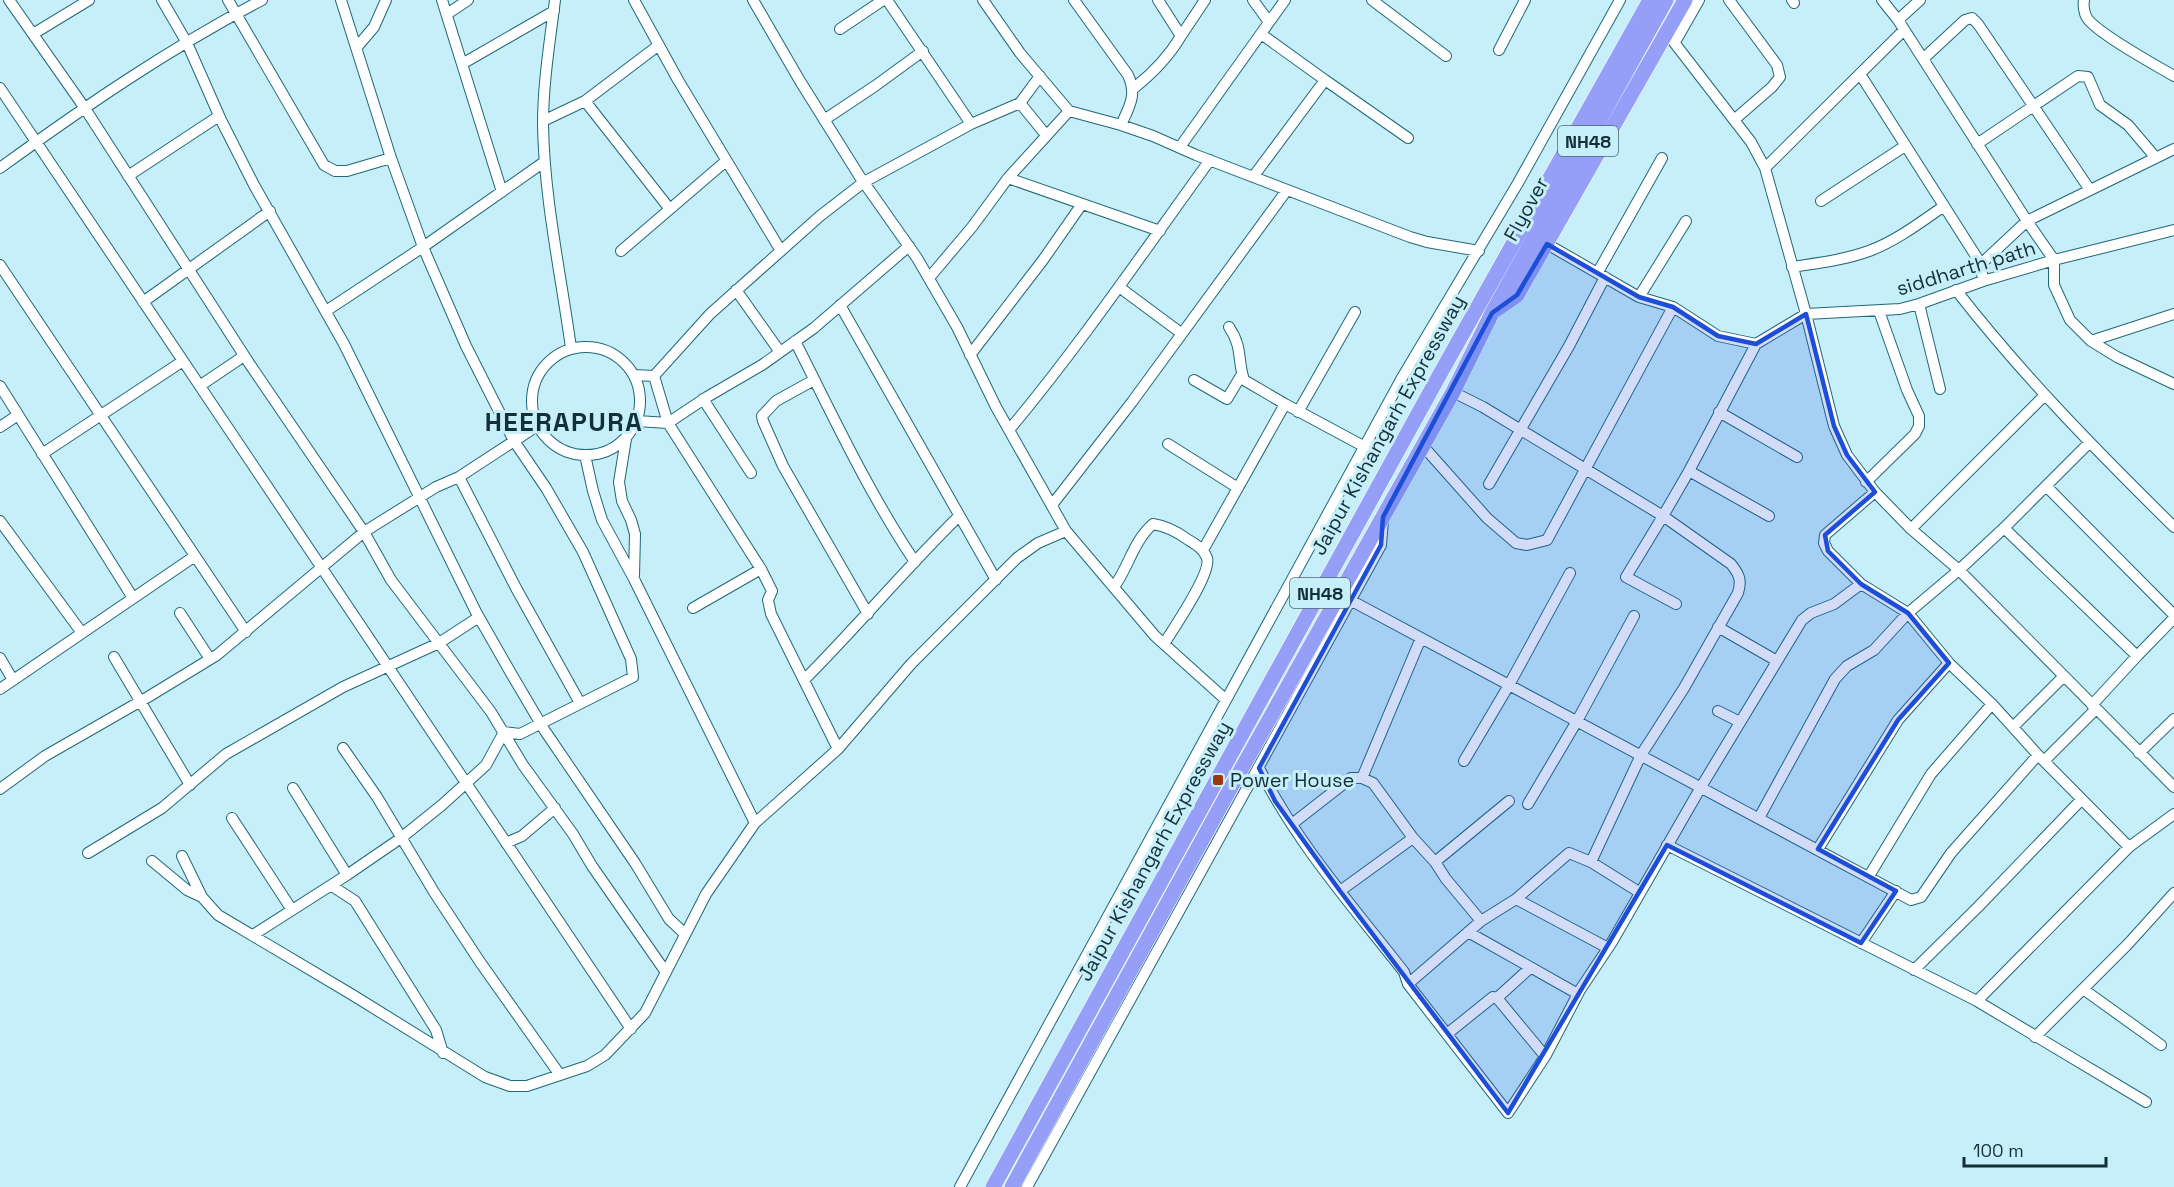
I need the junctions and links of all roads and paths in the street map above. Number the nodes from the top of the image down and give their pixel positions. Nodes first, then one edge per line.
1 (9, 0) edge
2 (89, 0) edge
3 (162, 0) edge
4 (228, 0) edge
5 (261, 0) edge
6 (341, 0) edge
7 (386, 0) edge
8 (442, 0) edge
9 (468, 0) edge
10 (634, 0) edge
11 (753, 0) edge
12 (885, 0) edge
13 (983, 0) edge
14 (1074, 0) edge
15 (1158, 0) edge
16 (1205, 0) edge
17 (1253, 0) edge
18 (1285, 0) edge
19 (1372, 0) edge
20 (1525, 0) edge
21 (1620, 0) edge
22 (1650, 0) edge
23 (1666, 0) edge
24 (1685, 0) edge
25 (1699, 0) edge
26 (1729, 0) edge
27 (1882, 0) edge
28 (1920, 0) edge
29 (2084, 0) edge
30 (554, 6) edge
31 (235, 14) junction
32 (447, 14) junction
33 (1898, 20) junction
34 (1269, 22) junction
35 (840, 29) dead end
36 (1904, 30) junction
37 (33, 34) junction
38 (1261, 34) junction
39 (1181, 36) junction
40 (1670, 37) junction
41 (187, 44) junction
42 (659, 45) junction
43 (357, 46) junction
44 (1499, 50) dead end
45 (923, 51) junction
46 (1446, 56) dead end
47 (1923, 59) junction
48 (462, 64) junction
49 (1860, 74) junction
50 (1040, 76) junction
51 (2174, 76) edge
52 (1325, 80) junction
53 (0, 88) edge
54 (1134, 88) junction
55 (585, 101) junction
56 (1020, 103) junction
57 (2034, 106) junction
58 (84, 107) junction
59 (1069, 111) junction
60 (219, 116) junction
61 (824, 120) junction
62 (1734, 120) junction
63 (543, 121) junction
64 (971, 124) junction
65 (1121, 125) junction
66 (1046, 135) junction
67 (1408, 138) dead end
68 (36, 142) junction
69 (1977, 144) junction
70 (1905, 146) junction
71 (1180, 147) junction
72 (2174, 149) edge
73 (392, 158) junction
74 (1662, 158) dead end
75 (2156, 158) junction
76 (726, 160) junction
77 (1209, 160) junction
78 (544, 162) junction
79 (0, 168) edge
80 (1765, 168) junction
81 (128, 176) junction
82 (1254, 177) junction
83 (1008, 178) junction
84 (864, 182) junction
85 (1287, 190) junction
86 (2091, 190) junction
87 (502, 192) junction
88 (1821, 201) dead end
89 (1082, 204) junction
90 (1944, 206) junction
91 (669, 208) junction
92 (270, 211) junction
93 (1686, 221) dead end
94 (2027, 221) junction
95 (2174, 230) edge
96 (1160, 231) junction
97 (1547, 244) junction
98 (909, 246) junction
99 (423, 247) junction
100 (781, 251) junction
101 (1479, 251) junction
102 (621, 252) dead end
103 (2054, 260) junction
104 (1981, 264) junction
105 (0, 265) edge
106 (1792, 267) junction
107 (189, 269) junction
108 (1601, 275) junction
109 (929, 278) junction
110 (1983, 281) junction
111 (1119, 287) junction
112 (736, 290) junction
113 (1956, 290) junction
114 (1640, 297) junction
115 (143, 302) junction
116 (1919, 304) junction
117 (840, 305) junction
118 (1673, 307) junction
119 (326, 310) junction
120 (1880, 311) junction
121 (1355, 312) dead end
122 (1492, 313) junction
123 (1806, 314) junction
124 (2174, 314) edge
125 (1229, 327) dead end
126 (1181, 333) junction
127 (795, 341) junction
128 (2091, 341) junction
129 (1756, 344) junction
130 (571, 348) junction
131 (780, 352) junction
132 (970, 355) junction
133 (244, 356) junction
134 (183, 362) junction
135 (1242, 374) junction
136 (634, 375) junction
137 (654, 376) junction
138 (814, 380) junction
139 (1194, 381) dead end
140 (2174, 384) edge
141 (201, 385) junction
142 (0, 386) edge
143 (1940, 388) dead end
144 (1453, 392) junction
145 (2044, 396) junction
146 (704, 399) junction
147 (1285, 404) junction
148 (1298, 412) junction
149 (1719, 412) junction
150 (101, 415) junction
151 (18, 416) junction
152 (637, 421) junction
153 (668, 423) junction
154 (537, 426) junction
155 (0, 427) edge
156 (1521, 429) junction
157 (1009, 430) junction
158 (626, 439) junction
159 (514, 441) junction
160 (2089, 443) junction
161 (1168, 444) dead end
162 (1423, 446) junction
163 (1365, 447) junction
164 (42, 454) junction
165 (585, 455) junction
166 (1797, 457) dead end
167 (1585, 467) junction
168 (1689, 471) junction
169 (751, 473) dead end
170 (459, 477) junction
171 (1866, 482) junction
172 (1489, 484) dead end
173 (2047, 487) junction
174 (1239, 488) junction
175 (1875, 492) junction
176 (421, 498) junction
177 (1052, 505) junction
178 (959, 516) junction
179 (1663, 516) junction
180 (1769, 516) dead end
181 (1383, 517) junction
182 (0, 521) edge
183 (2174, 527) edge
184 (2004, 528) junction
185 (1911, 529) junction
186 (1066, 531) junction
187 (364, 532) junction
188 (1203, 550) junction
189 (195, 556) junction
190 (915, 562) junction
191 (321, 567) junction
192 (761, 569) junction
193 (1959, 570) junction
194 (1570, 573) dead end
195 (634, 579) junction
196 (996, 580) junction
197 (1861, 584) junction
198 (1114, 587) junction
199 (133, 598) junction
200 (1350, 600) junction
201 (1676, 604) dead end
202 (693, 608) dead end
203 (180, 613) dead end
204 (1908, 613) junction
205 (868, 614) junction
206 (1634, 616) dead end
207 (2174, 616) edge
208 (479, 617) junction
209 (1718, 627) junction
210 (246, 632) junction
211 (82, 633) junction
212 (1421, 638) junction
213 (439, 643) junction
214 (1164, 644) junction
215 (2137, 656) junction
216 (114, 657) dead end
217 (0, 658) edge
218 (210, 659) junction
219 (1777, 661) junction
220 (1949, 663) junction
221 (387, 666) junction
222 (2063, 677) junction
223 (13, 680) junction
224 (804, 680) junction
225 (1509, 685) junction
226 (0, 689) edge
227 (1225, 699) junction
228 (141, 701) junction
229 (580, 703) junction
230 (1992, 704) junction
231 (2094, 707) junction
232 (1718, 711) dead end
233 (2174, 719) edge
234 (1577, 721) junction
235 (540, 722) junction
236 (1740, 722) junction
237 (2013, 727) junction
238 (504, 732) junction
239 (343, 748) dead end
240 (838, 749) junction
241 (2139, 753) junction
242 (1641, 755) junction
243 (2041, 758) junction
244 (1464, 761) dead end
245 (1259, 768) junction
246 (1362, 778) junction
247 (466, 783) junction
248 (190, 785) junction
249 (1701, 787) junction
250 (2174, 787) edge
251 (293, 788) dead end
252 (0, 789) edge
253 (2081, 800) junction
254 (1509, 801) dead end
255 (1528, 804) dead end
256 (555, 808) junction
257 (2174, 814) edge
258 (232, 818) dead end
259 (1759, 818) junction
260 (754, 823) junction
261 (1292, 824) junction
262 (401, 838) junction
263 (1413, 838) junction
264 (506, 843) junction
265 (1667, 845) junction
266 (2129, 846) junction
267 (1818, 849) junction
268 (88, 853) dead end
269 (182, 856) dead end
270 (152, 861) dead end
271 (1435, 862) junction
272 (1591, 862) junction
273 (347, 875) junction
274 (1869, 876) junction
275 (332, 886) junction
276 (1340, 891) junction
277 (1896, 891) junction
278 (1639, 892) junction
279 (2174, 893) edge
280 (202, 897) junction
281 (1516, 899) junction
282 (292, 910) junction
283 (1481, 921) junction
284 (1468, 933) junction
285 (685, 934) junction
286 (253, 935) junction
287 (1862, 943) junction
288 (1608, 948) junction
289 (1530, 968) junction
290 (1914, 970) junction
291 (665, 971) junction
292 (1408, 984) junction
293 (2083, 989) junction
294 (1578, 994) junction
295 (1497, 998) junction
296 (1977, 1001) junction
297 (631, 1029) junction
298 (1447, 1034) junction
299 (2035, 1037) junction
300 (2161, 1045) dead end
301 (443, 1053) junction
302 (1545, 1056) junction
303 (560, 1076) junction
304 (2146, 1102) dead end
305 (960, 1187) edge
306 (993, 1187) edge
307 (1012, 1187) edge
308 (1027, 1187) edge

1 - 37 street
2 - 37 street
3 - 41 street
4 - 31 street
5 - 31 street
6 - 43 street
7 - 43 street
8 - 32 street
9 - 32 street
10 - 42 street
11 - 61 street
12 - 35 street
12 - 45 street
13 - 50 street
14 - 54 street
15 - 39 street
16 - 39 street
17 - 34 street
18 - 34 street
19 - 46 street
20 - 44 street
21 - 101 street
22 - 306 highway, Jaipur Kishangarh Expressway / NH48
23 - 122 highway, Flyover / NH48
24 - 40 highway
25 - 40 street
26 - 62 street
27 - 33 street
28 - 33 street
29 - 51 street
30 - 48 street
30 - 63 street
31 - 41 street
31 - 73 street
32 - 48 street
33 - 36 street
34 - 38 street
36 - 47 street
36 - 49 street
37 - 58 street
38 - 52 street
38 - 71 street
39 - 54 street
40 - 62 street
40 - 97 highway
41 - 58 street
41 - 60 street
42 - 55 street
42 - 76 street
43 - 73 street
45 - 61 street
45 - 64 street
47 - 57 street
47 - 69 street
48 - 87 street
49 - 70 street
49 - 80 street
50 - 56 street
50 - 59 street
52 - 67 street
52 - 82 street
53 - 68 street
54 - 65 street
55 - 63 street
55 - 91 street
56 - 64 street
56 - 66 street
57 - 69 street
57 - 75 street
57 - 86 street
58 - 68 street
58 - 81 street
59 - 65 street
59 - 66 street
60 - 81 street
60 - 92 street
61 - 84 street
62 - 80 street
63 - 78 street
64 - 84 street
65 - 71 street
66 - 83 street
68 - 79 street
68 - 115 street
69 - 94 street
70 - 88 street
70 - 90 street
71 - 77 street
72 - 75 street
73 - 99 street
74 - 108 street
75 - 86 street
76 - 91 street
76 - 100 street
77 - 82 street
77 - 96 street
78 - 87 street
78 - 130 street
80 - 106 street
81 - 107 street
82 - 85 street
83 - 89 street
83 - 109 street
84 - 98 street
84 - 100 street
85 - 101 street
85 - 126 street
86 - 94 street
87 - 99 street
89 - 96 street
89 - 132 street
90 - 104 street
90 - 106 street
91 - 102 street
92 - 107 street
92 - 119 street
93 - 114 street
94 - 103 street
94 - 104 street
95 - 103 street, siddharth path
96 - 111 street
97 - 108 street
97 - 122 highway
98 - 109 street
98 - 117 street
99 - 119 street
99 - 159 street
100 - 112 street
101 - 163 street
103 - 110 street, siddharth path
103 - 128 street
104 - 110 street
105 - 150 street
106 - 123 street
107 - 115 street
107 - 133 street
108 - 114 street
108 - 156 street
109 - 132 street
110 - 113 street, siddharth path
111 - 126 street
111 - 157 street
112 - 131 street
112 - 137 street
113 - 116 street, siddharth path
113 - 145 street
114 - 118 street
115 - 134 street
116 - 120 street, siddharth path
116 - 143 street
117 - 127 street
117 - 178 street
118 - 129 street
118 - 167 street
119 - 176 street
120 - 123 street, siddharth path
120 - 171 street
121 - 148 street
122 - 144 highway, Jaipur Kishangarh Expressway / NH48
123 - 129 street, siddharth path
123 - 171 street
124 - 128 street
125 - 135 street
126 - 177 street
127 - 131 street
127 - 138 street
128 - 140 street
129 - 149 street
130 - 136 street
130 - 154 street
131 - 146 street
132 - 157 street
133 - 141 street
133 - 187 street
134 - 141 street
134 - 150 street
135 - 139 street
135 - 147 street
136 - 137 street
136 - 152 street
137 - 153 street
138 - 190 street
138 - 205 street
141 - 191 street
142 - 151 street
144 - 156 street
144 - 162 highway, Jaipur Kishangarh Expressway / NH48
145 - 160 street
145 - 185 street
146 - 153 street
146 - 169 street
147 - 148 street
147 - 174 street
148 - 163 street
149 - 166 street
149 - 168 street
150 - 164 street
150 - 189 street
151 - 155 street
151 - 164 street
152 - 153 street
152 - 158 street
153 - 192 street
154 - 159 street
154 - 165 street
156 - 167 street
156 - 172 street
157 - 177 street
158 - 165 street
158 - 195 street
159 - 170 street
159 - 229 street
160 - 173 street
160 - 183 street
161 - 174 street
162 - 167 street
162 - 181 highway, Jaipur Kishangarh Expressway / NH48
163 - 227 street
164 - 199 street
165 - 195 street
167 - 179 street
168 - 179 street
168 - 180 street
170 - 176 street
170 - 229 street
171 - 175 street
173 - 184 street
173 - 207 street
174 - 188 street
175 - 185 street
175 - 197 street
176 - 187 street
176 - 208 street
177 - 186 street
178 - 190 street
178 - 196 street
179 - 201 street
179 - 209 street
181 - 200 street
181 - 307 highway, Jaipur Kishangarh Expressway / NH48
182 - 211 street
184 - 193 street
184 - 215 street
185 - 193 street
186 - 196 street
186 - 198 street
187 - 191 street
187 - 213 street
188 - 198 street
188 - 214 street
189 - 199 street
189 - 210 street
190 - 205 street
191 - 210 street
191 - 221 street
192 - 202 street
192 - 224 street
193 - 204 street
193 - 222 street
194 - 225 street
195 - 260 street
196 - 240 street
197 - 204 street
197 - 219 street
198 - 214 street
199 - 211 street
200 - 212 street
200 - 245 street
203 - 218 street
204 - 220 street
204 - 259 street
205 - 224 street
206 - 234 street
207 - 215 street
208 - 213 street
208 - 235 street
209 - 219 street
209 - 242 street
210 - 218 street
211 - 223 street
212 - 225 street
212 - 246 street
213 - 221 street
213 - 238 street
214 - 227 street
215 - 231 street
216 - 228 street
217 - 223 street
218 - 228 street
219 - 236 street
220 - 230 street
220 - 267 street
221 - 247 street
221 - 248 street
222 - 231 street
222 - 237 street
223 - 226 street
224 - 240 street
225 - 234 street
225 - 244 street
227 - 305 street
228 - 248 street
228 - 252 street
229 - 235 street
230 - 237 street
230 - 274 street
231 - 241 street
231 - 243 street
232 - 236 street
233 - 241 street
234 - 242 street
234 - 255 street
235 - 238 street
235 - 285 street
236 - 249 street
237 - 243 street
238 - 247 street
238 - 256 street
239 - 262 street
240 - 260 street
241 - 250 street
242 - 249 street
242 - 272 street
243 - 253 street
243 - 277 street
245 - 261 street
245 - 308 street
246 - 261 street
246 - 263 street
247 - 262 street
247 - 264 street
248 - 268 street
249 - 259 street
249 - 265 street
251 - 273 street
253 - 266 street
253 - 290 street
254 - 271 street
256 - 264 street
256 - 291 street
257 - 266 street
258 - 282 street
259 - 267 street
260 - 285 street
261 - 276 street
262 - 273 street
262 - 303 street
263 - 271 street
263 - 276 street
264 - 297 street
265 - 278 street
265 - 287 street
266 - 296 street
267 - 274 street
269 - 280 street
270 - 280 street
271 - 283 street
272 - 278 street
272 - 281 street
273 - 275 street
274 - 277 street
275 - 282 street
275 - 301 street
276 - 292 street
277 - 287 street
278 - 288 street
279 - 293 street
280 - 286 street
281 - 283 street
281 - 288 street
282 - 286 street
283 - 284 street
284 - 289 street
284 - 292 street
285 - 291 street
286 - 301 street
287 - 290 street
288 - 294 street
289 - 294 street
289 - 295 street
290 - 296 street
291 - 297 street
292 - 298 street
293 - 299 street
293 - 300 street
294 - 302 street
295 - 298 street
295 - 302 street
296 - 299 street
297 - 303 street
298 - 302 street
299 - 304 street
301 - 303 street

